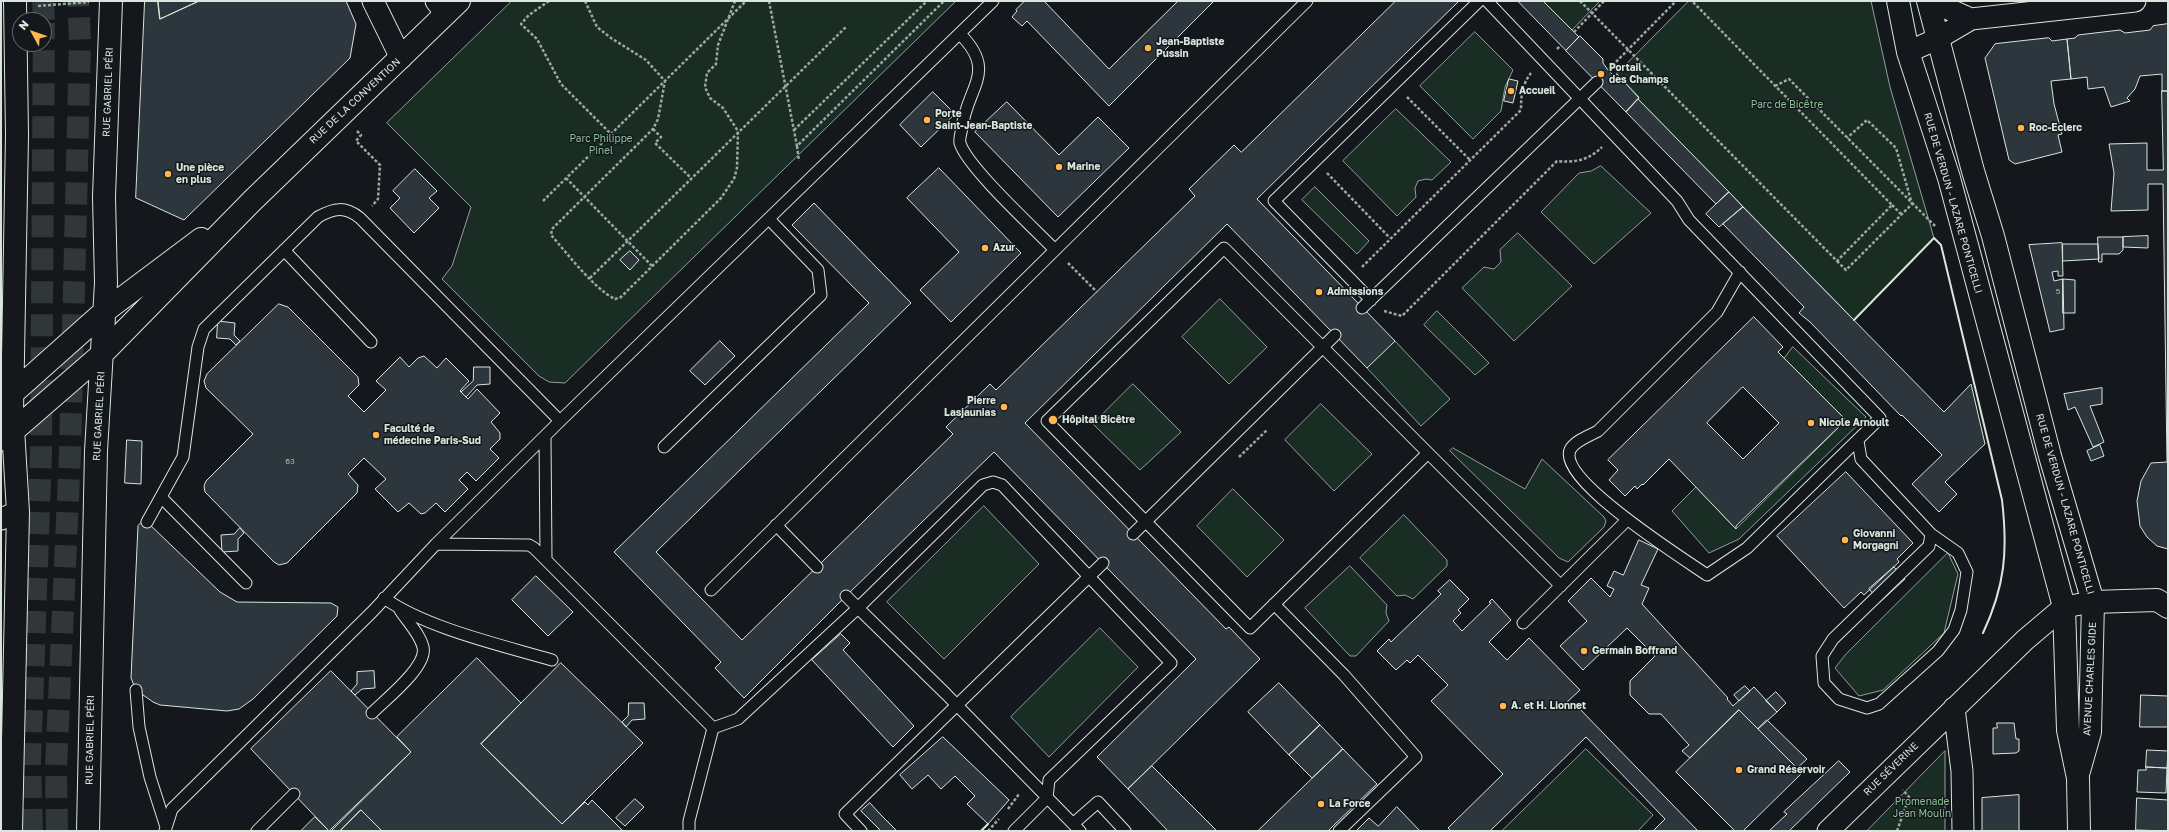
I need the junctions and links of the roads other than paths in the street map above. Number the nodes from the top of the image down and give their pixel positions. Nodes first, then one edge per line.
1 (103, 1) edge
2 (373, 1) edge
3 (993, 1) edge
4 (1307, 1) edge
5 (1479, 1) edge
6 (1487, 1) edge
7 (1898, 1) edge
8 (1929, 1) edge
9 (2135, 1) edge
10 (11, 4) edge
11 (447, 5) edge
12 (1971, 20) junction
13 (960, 34) junction
14 (1937, 39) junction
15 (1908, 52) junction
16 (401, 58) junction
17 (1597, 82) dead end
18 (1581, 98) junction
19 (252, 201) junction
20 (769, 219) junction
21 (284, 250) junction
22 (1055, 250) junction
23 (1740, 272) junction
24 (1367, 296) junction
25 (1362, 308) dead end
26 (105, 311) junction
27 (1335, 335) dead end
28 (371, 342) dead end
29 (1322, 347) junction
30 (102, 354) junction
31 (6, 399) edge
32 (560, 421) junction
33 (545, 436) junction
34 (7, 437) edge
35 (1858, 441) junction
36 (664, 447) dead end
37 (1428, 453) junction
38 (162, 498) junction
39 (10, 515) edge
40 (1627, 520) junction
41 (148, 522) dead end
42 (1146, 522) junction
43 (776, 525) junction
44 (1133, 534) dead end
45 (1931, 534) junction
46 (436, 544) junction
47 (546, 558) junction
48 (1102, 563) dead end
49 (817, 567) dead end
50 (1088, 577) junction
51 (246, 584) dead end
52 (1561, 586) junction
53 (711, 590) dead end
54 (846, 596) dead end
55 (384, 598) junction
56 (2094, 602) junction
57 (2164, 602) edge
58 (1274, 604) junction
59 (2064, 607) junction
60 (858, 608) junction
61 (400, 610) junction
62 (1522, 623) dead end
63 (552, 660) dead end
64 (136, 690) dead end
65 (957, 706) junction
66 (1954, 708) junction
67 (372, 713) dead end
68 (713, 728) junction
69 (2078, 778) junction
70 (294, 794) dead end
71 (1047, 798) junction
72 (1076, 828) edge
73 (165, 829) edge
74 (11, 831) edge
75 (88, 831) edge
76 (257, 831) edge
77 (689, 831) edge
78 (861, 831) edge
79 (1014, 831) edge
80 (1125, 831) edge
81 (1339, 831) edge
82 (1828, 831) edge
83 (1963, 831) edge
84 (2080, 831) edge

1 - 26 main road, RUE GABRIEL PÉRI
2 - 16 street
3 - 13 lane
4 - 22 lane
5 - 24 lane
6 - 18 lane
7 - 15 main road, RUE DE VERDUN - LAZARE PONTICELLI
8 - 12 street
8 - 14 main road, RUE DE VERDUN - LAZARE PONTICELLI
9 - 12 street
10 - 31 main road
11 - 16 main road, RUE DE LA CONVENTION
12 - 14 street
13 - 20 lane
13 - 22 lane
14 - 15 street
14 - 56 main road, RUE DE VERDUN - LAZARE PONTICELLI
15 - 59 main road, RUE DE VERDUN - LAZARE PONTICELLI
16 - 19 main road, RUE DE LA CONVENTION
17 - 18 lane
18 - 23 lane
18 - 24 lane
19 - 26 main road, RUE DE LA CONVENTION
19 - 30 main road, RUE DE LA CONVENTION
20 - 32 lane
20 - 36 lane
21 - 28 lane
21 - 32 lane
21 - 38 lane
22 - 43 lane
23 - 35 lane
23 - 40 lane
24 - 25 lane
26 - 30 main road, RUE GABRIEL PÉRI
26 - 31 main road, RUE DE LA CONVENTION
27 - 29 lane
29 - 37 lane
29 - 42 lane
29 - 42 lane
30 - 34 main road, RUE DE LA CONVENTION
30 - 75 main road, RUE GABRIEL PÉRI
31 - 34 main road
32 - 33 lane
33 - 46 lane
33 - 47 lane
34 - 39 main road
35 - 40 lane
35 - 45 lane
37 - 52 lane
37 - 58 lane
38 - 41 lane
38 - 51 lane
39 - 74 main road
40 - 52 lane
42 - 44 lane
42 - 58 lane
43 - 49 lane
43 - 53 lane
45 - 45 lane
46 - 47 lane
46 - 55 lane
47 - 68 lane
48 - 50 lane
50 - 60 lane
50 - 65 lane
50 - 71 lane
52 - 62 lane
54 - 60 lane
55 - 61 lane
55 - 73 lane
56 - 57 main road
56 - 59 street, RUE DE VERDUN - LAZARE PONTICELLI
56 - 69 main road, AVENUE CHARLES GIDE
58 - 81 lane
59 - 66 street, RUE SÉVERINE
59 - 69 main road, AVENUE CHARLES GIDE
60 - 65 lane
60 - 68 lane
61 - 63 lane
61 - 67 lane
64 - 73 lane
65 - 71 lane
65 - 78 lane
66 - 82 street, RUE SÉVERINE
66 - 83 street
68 - 77 lane
69 - 84 main road, AVENUE CHARLES GIDE
70 - 76 lane
71 - 72 lane
71 - 79 lane
72 - 80 lane

